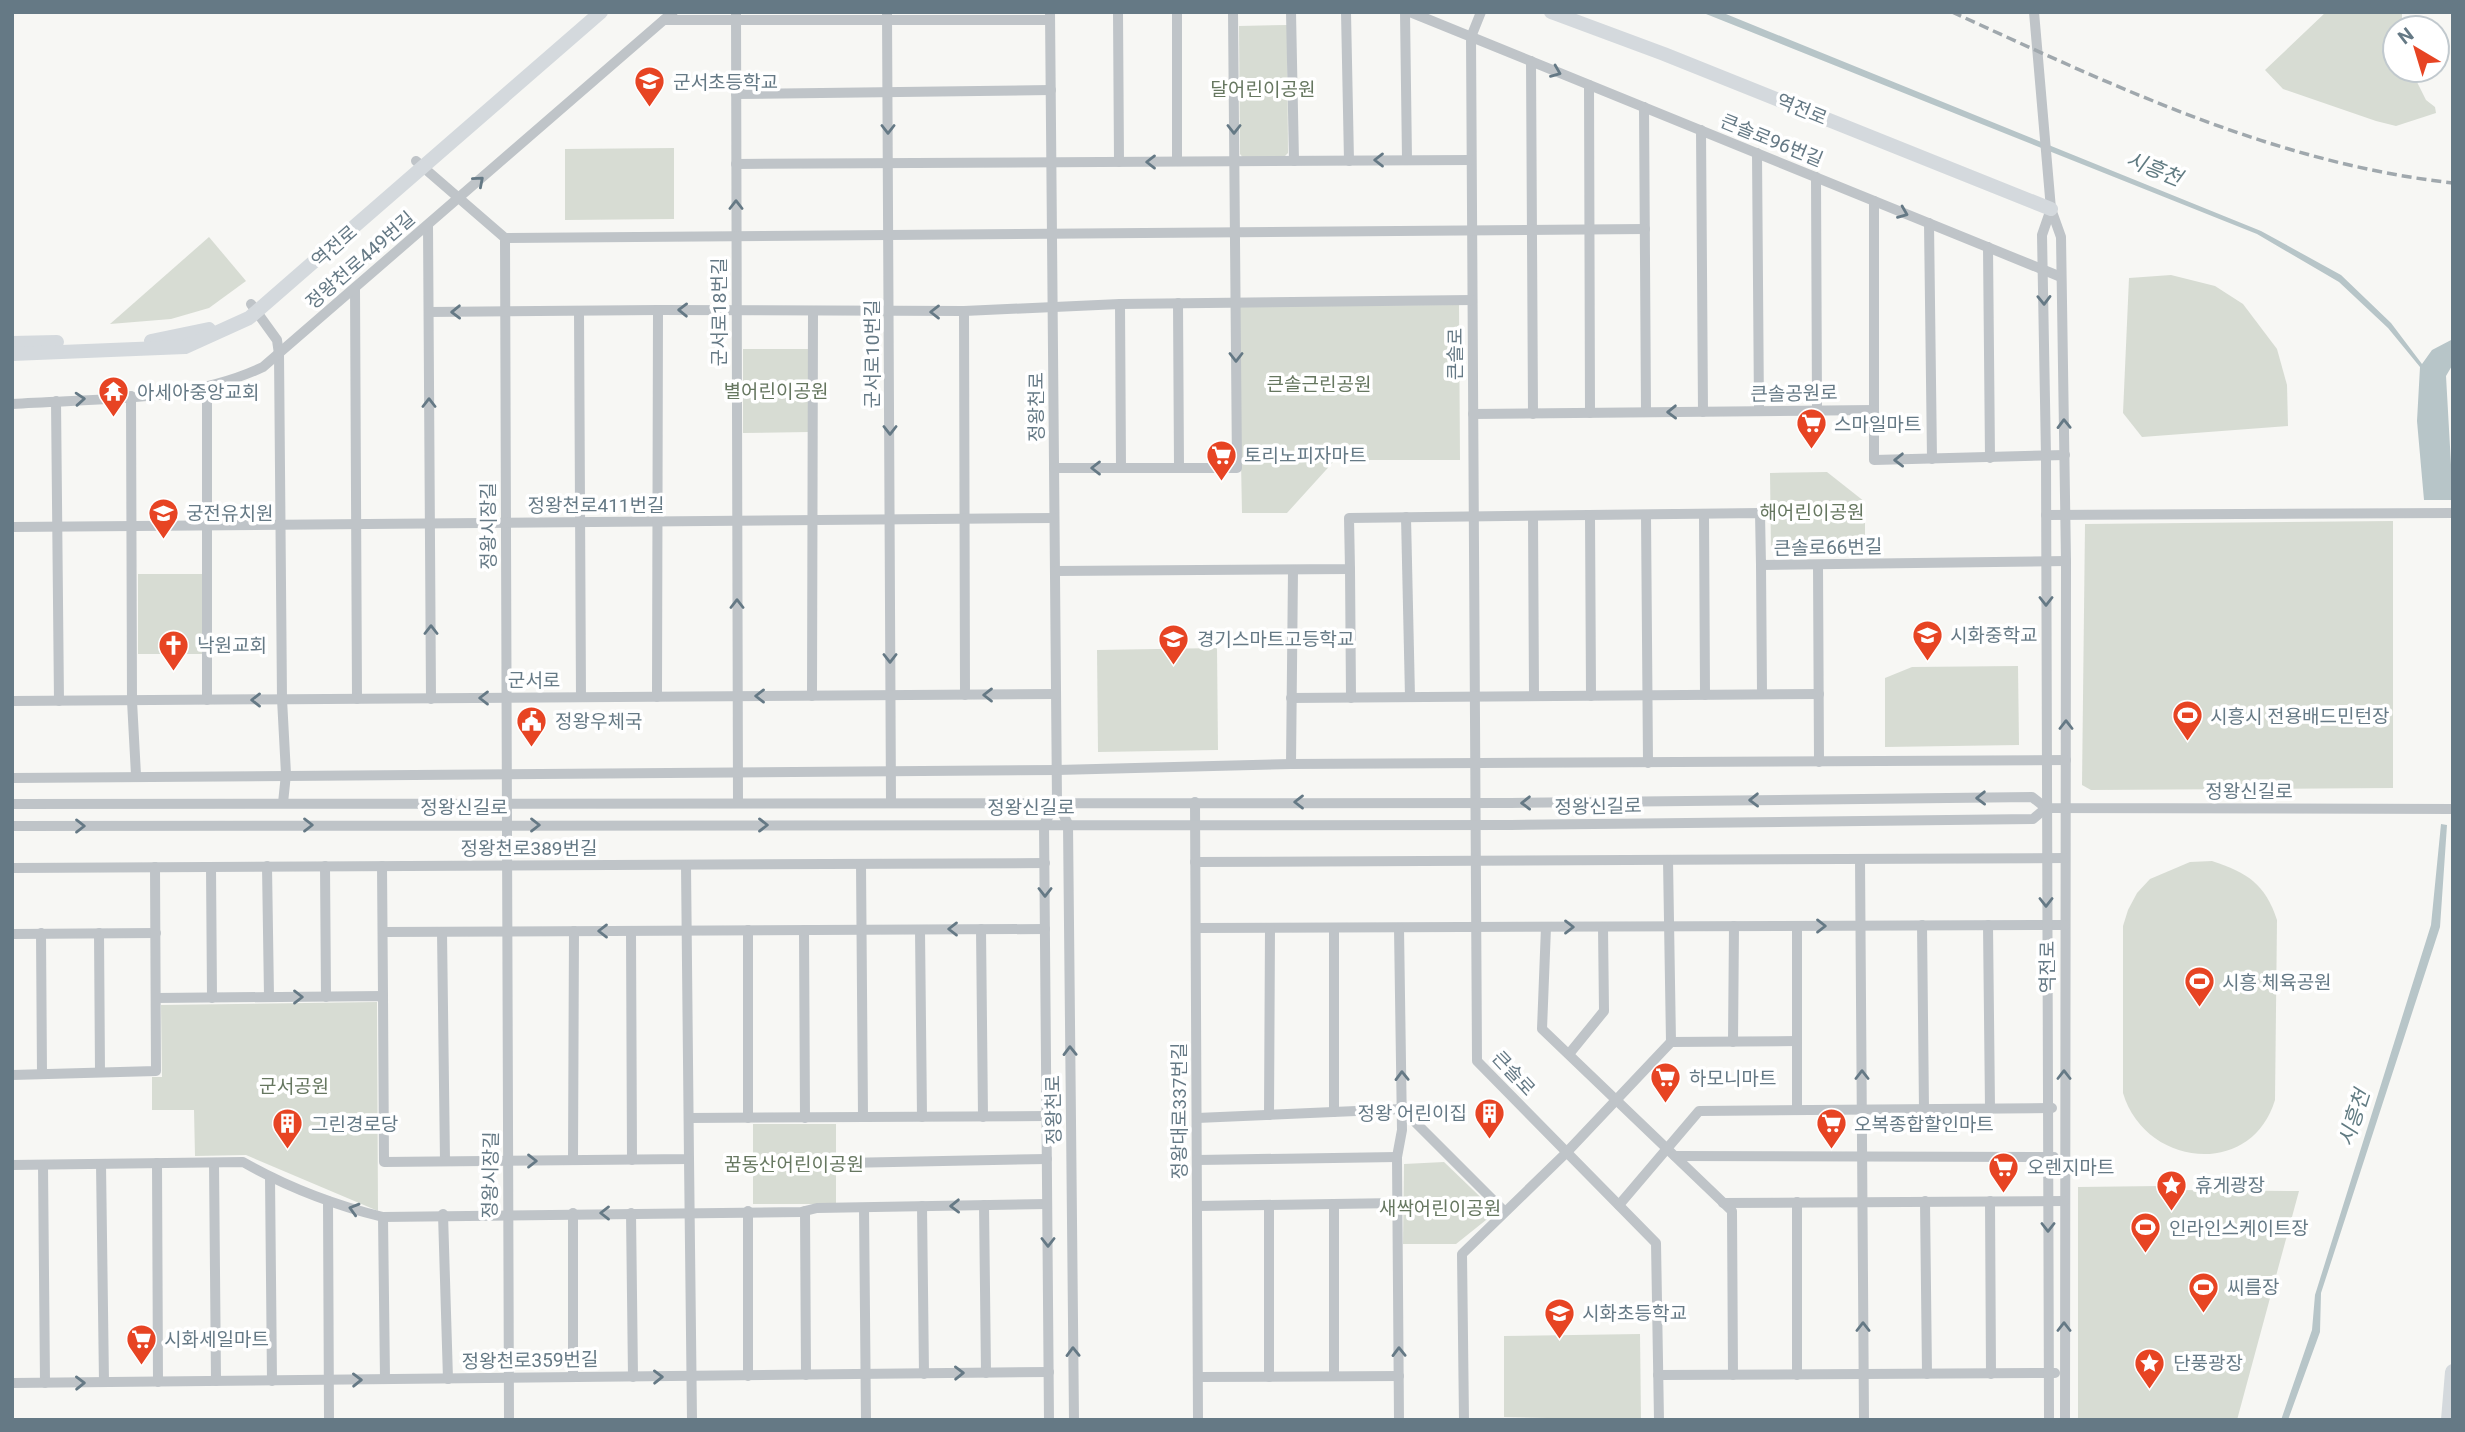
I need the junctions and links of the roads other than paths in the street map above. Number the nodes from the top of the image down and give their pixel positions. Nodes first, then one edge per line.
1 (588, 12) edge
2 (601, 12) edge
3 (1118, 12) edge
4 (1177, 12) edge
5 (1233, 12) edge
6 (1291, 12) edge
7 (1346, 12) edge
8 (1408, 12) edge
9 (1481, 12) edge
10 (1551, 12) edge
11 (2034, 12) edge
12 (668, 16) edge
13 (887, 16) edge
14 (1050, 16) edge
15 (736, 17) edge
16 (1471, 37) junction
17 (1531, 61) junction
18 (1588, 85) junction
19 (1051, 90) junction
20 (887, 92) junction
21 (736, 94) junction
22 (1644, 107) junction
23 (1701, 131) junction
24 (1757, 153) junction
25 (1407, 160) junction
26 (1471, 160) junction
27 (1177, 161) junction
28 (1234, 161) junction
29 (1294, 161) junction
30 (1349, 161) junction
31 (1051, 162) junction
32 (1119, 162) junction
33 (888, 163) junction
34 (419, 164) junction
35 (736, 164) junction
36 (1816, 177) junction
37 (458, 198) junction
38 (1874, 201) junction
39 (2051, 209) junction
40 (1930, 223) junction
41 (428, 225) junction
42 (1589, 229) junction
43 (1645, 229) junction
44 (1472, 230) junction
45 (1532, 230) junction
46 (1235, 232) junction
47 (1052, 234) junction
48 (888, 235) junction
49 (736, 236) junction
50 (505, 238) junction
51 (1988, 247) junction
52 (2044, 270) junction
53 (2061, 276) junction
54 (355, 288) junction
55 (1472, 300) junction
56 (1236, 302) junction
57 (1178, 303) junction
58 (1120, 304) junction
59 (254, 308) junction
60 (1053, 309) junction
61 (579, 310) junction
62 (658, 310) junction
63 (505, 311) junction
64 (736, 311) junction
65 (429, 312) junction
66 (813, 312) junction
67 (890, 312) junction
68 (964, 312) junction
69 (12, 342) edge
70 (12, 354) edge
71 (279, 354) junction
72 (207, 388) junction
73 (131, 396) junction
74 (56, 401) junction
75 (12, 404) edge
76 (1874, 410) junction
77 (1759, 411) junction
78 (1817, 411) junction
79 (1646, 412) junction
80 (1703, 412) junction
81 (1590, 413) junction
82 (1473, 414) junction
83 (1533, 414) junction
84 (2046, 456) junction
85 (2065, 456) junction
86 (1990, 458) junction
87 (1932, 459) junction
88 (1054, 468) junction
89 (1121, 468) junction
90 (1179, 468) junction
91 (2453, 513) edge
92 (1704, 514) junction
93 (1590, 515) junction
94 (1646, 515) junction
95 (2046, 515) junction
96 (2065, 515) junction
97 (1533, 516) junction
98 (1406, 517) junction
99 (1473, 517) junction
100 (1054, 518) junction
101 (964, 519) junction
102 (812, 520) junction
103 (890, 520) junction
104 (737, 521) junction
105 (580, 522) junction
106 (658, 522) junction
107 (430, 523) junction
108 (506, 523) junction
109 (356, 524) junction
110 (207, 525) junction
111 (280, 525) junction
112 (131, 526) junction
113 (12, 527) edge
114 (57, 527) junction
115 (2046, 562) junction
116 (2066, 562) junction
117 (1761, 565) junction
118 (1818, 565) junction
119 (1350, 569) junction
120 (1293, 570) junction
121 (1055, 571) junction
122 (1056, 694) junction
123 (1762, 694) junction
124 (1819, 694) junction
125 (891, 695) junction
126 (964, 695) junction
127 (1647, 695) junction
128 (1705, 695) junction
129 (737, 696) junction
130 (812, 696) junction
131 (1474, 696) junction
132 (1534, 696) junction
133 (1591, 696) junction
134 (657, 697) junction
135 (1410, 697) junction
136 (506, 698) junction
137 (581, 698) junction
138 (1291, 698) junction
139 (1351, 698) junction
140 (282, 699) junction
141 (357, 699) junction
142 (431, 699) junction
143 (207, 700) junction
144 (12, 701) edge
145 (59, 701) junction
146 (132, 701) junction
147 (2046, 760) junction
148 (2066, 760) junction
149 (1819, 762) junction
150 (1648, 763) junction
151 (1291, 764) junction
152 (1474, 764) junction
153 (1057, 770) junction
154 (891, 771) junction
155 (506, 772) junction
156 (740, 772) junction
157 (286, 774) junction
158 (136, 775) junction
159 (12, 778) edge
160 (1057, 802) junction
161 (1195, 802) junction
162 (283, 803) junction
163 (507, 803) junction
164 (738, 803) junction
165 (891, 803) junction
166 (1475, 803) junction
167 (12, 804) edge
168 (2046, 808) junction
169 (2066, 808) junction
170 (2453, 808) edge
171 (1195, 823) junction
172 (1475, 823) junction
173 (1044, 824) junction
174 (1068, 824) junction
175 (507, 825) junction
176 (12, 826) edge
177 (2046, 858) junction
178 (2065, 858) junction
179 (1860, 859) junction
180 (1668, 860) junction
181 (1475, 861) junction
182 (1195, 862) junction
183 (1045, 863) junction
184 (687, 864) junction
185 (860, 864) junction
186 (507, 865) junction
187 (267, 866) junction
188 (325, 866) junction
189 (382, 866) junction
190 (155, 867) junction
191 (211, 867) junction
192 (12, 868) edge
193 (1922, 925) junction
194 (1988, 925) junction
195 (2046, 925) junction
196 (2065, 925) junction
197 (1669, 926) junction
198 (1734, 926) junction
199 (1797, 926) junction
200 (1861, 926) junction
201 (1476, 927) junction
202 (1546, 927) junction
203 (1603, 927) junction
204 (1270, 928) junction
205 (1334, 928) junction
206 (1399, 928) junction
207 (981, 929) junction
208 (1045, 929) junction
209 (1196, 929) junction
210 (748, 930) junction
211 (804, 930) junction
212 (861, 930) junction
213 (920, 930) junction
214 (574, 931) junction
215 (631, 931) junction
216 (687, 931) junction
217 (383, 932) junction
218 (442, 932) junction
219 (508, 932) junction
220 (41, 933) junction
221 (99, 933) junction
222 (156, 933) junction
223 (12, 934) edge
224 (383, 996) junction
225 (269, 997) junction
226 (326, 997) junction
227 (156, 998) junction
228 (212, 998) junction
229 (1797, 1041) junction
230 (1671, 1042) junction
231 (1733, 1042) junction
232 (1569, 1054) junction
233 (100, 1072) junction
234 (42, 1074) junction
235 (12, 1075) edge
236 (1615, 1099) junction
237 (1990, 1108) junction
238 (2048, 1108) junction
239 (2064, 1108) junction
240 (1402, 1109) junction
241 (1862, 1109) junction
242 (1924, 1109) junction
243 (1797, 1110) junction
244 (1334, 1112) junction
245 (1269, 1115) junction
246 (983, 1116) junction
247 (1047, 1116) junction
248 (863, 1117) junction
249 (922, 1117) junction
250 (689, 1118) junction
251 (748, 1118) junction
252 (805, 1118) junction
253 (1197, 1118) junction
254 (1671, 1152) junction
255 (1566, 1153) junction
256 (1862, 1156) junction
257 (1397, 1157) junction
258 (2048, 1157) junction
259 (2063, 1157) junction
260 (1047, 1159) junction
261 (573, 1160) junction
262 (632, 1160) junction
263 (689, 1160) junction
264 (1197, 1160) junction
265 (445, 1161) junction
266 (508, 1161) junction
267 (157, 1163) junction
268 (214, 1163) junction
269 (843, 1163) dead end
270 (101, 1164) junction
271 (12, 1165) edge
272 (43, 1165) junction
273 (270, 1177) junction
274 (328, 1201) junction
275 (1925, 1201) junction
276 (1990, 1201) junction
277 (2048, 1201) junction
278 (2064, 1201) junction
279 (1797, 1202) junction
280 (1863, 1202) junction
281 (1397, 1203) junction
282 (1723, 1203) junction
283 (1047, 1204) junction
284 (1334, 1204) junction
285 (984, 1205) junction
286 (1269, 1205) junction
287 (1619, 1205) junction
288 (922, 1206) junction
289 (1197, 1206) junction
290 (864, 1208) junction
291 (690, 1211) junction
292 (748, 1211) junction
293 (805, 1211) junction
294 (1504, 1211) junction
295 (573, 1213) junction
296 (631, 1213) junction
297 (443, 1214) junction
298 (507, 1214) junction
299 (383, 1217) junction
300 (1049, 1372) junction
301 (986, 1373) junction
302 (2049, 1373) junction
303 (2065, 1373) junction
304 (2453, 1373) edge
305 (866, 1374) junction
306 (924, 1374) junction
307 (1797, 1374) junction
308 (1864, 1374) junction
309 (1927, 1374) junction
310 (1991, 1374) junction
311 (806, 1375) junction
312 (1658, 1375) junction
313 (1732, 1375) junction
314 (691, 1376) junction
315 (748, 1376) junction
316 (1334, 1376) junction
317 (1399, 1376) junction
318 (573, 1377) junction
319 (633, 1377) junction
320 (1198, 1377) junction
321 (1269, 1377) junction
322 (509, 1378) junction
323 (386, 1379) junction
324 (448, 1379) junction
325 (328, 1380) junction
326 (216, 1381) junction
327 (272, 1381) junction
328 (104, 1382) junction
329 (158, 1382) junction
330 (12, 1383) edge
331 (45, 1383) junction
332 (329, 1420) edge
333 (509, 1420) edge
334 (692, 1420) edge
335 (866, 1420) edge
336 (1049, 1420) edge
337 (1074, 1420) edge
338 (1198, 1420) edge
339 (1399, 1420) edge
340 (1464, 1420) edge
341 (1659, 1420) edge
342 (1864, 1420) edge
343 (2049, 1420) edge
344 (2065, 1420) edge
345 (2449, 1420) edge

1 - 34 main road, 역전로
2 - 34 main road, 역전로
3 - 32 street
4 - 27 street
5 -> 28 street
6 - 29 street
7 - 30 street
8 - 16 street, 큰솔로96번길
8 - 25 street
9 - 16 street, 큰솔로
10 - 39 main road, 역전로
11 - 39 street
12 - 15 street
37 -> 12 street, 정왕천로449번길
13 - 14 street
13 - 15 street
13 - 20 street, 군서로10번길
14 - 19 street, 정왕천로
15 - 21 street, 군서로18번길
16 - 17 street, 큰솔로96번길
16 - 26 street, 큰솔로
17 -> 18 street, 큰솔로96번길
17 - 45 street
18 - 22 street, 큰솔로96번길
18 - 42 street
19 - 20 street
19 - 31 street, 정왕천로
20 - 21 street
20 -> 33 street, 군서로10번길
21 - 35 street, 군서로18번길
22 - 23 street, 큰솔로96번길
22 - 43 street
23 - 24 street, 큰솔로96번길
23 - 80 street
24 - 36 street, 큰솔로96번길
24 - 77 street
25 - 26 street
25 -> 30 street
26 - 44 street, 큰솔로
27 - 28 street
27 -> 32 street
28 - 29 street
28 - 46 street
29 - 30 street
31 - 32 street
31 - 33 street
31 - 47 street, 정왕천로
33 - 35 street
33 - 48 street, 군서로10번길
34 - 37 street
34 - 59 main road, 역전로
49 -> 35 street, 군서로18번길
36 - 38 street, 큰솔로96번길
36 - 78 street
37 - 41 street, 정왕천로449번길
37 - 50 street
38 -> 40 street, 큰솔로96번길
38 - 76 street
39 - 52 street, 역전로
39 - 53 street, 역전로
40 - 51 street, 큰솔로96번길
40 - 87 street
41 - 54 street, 정왕천로449번길
41 - 65 street
42 - 43 street
42 - 45 street
42 - 81 street
43 - 79 street
44 - 45 street
44 - 46 street
44 - 55 street, 큰솔로
45 - 83 street
46 - 47 street
46 - 56 street
47 - 48 street
47 - 60 street, 정왕천로
48 - 49 street
48 - 67 street, 군서로10번길
49 - 50 street
49 - 64 street, 군서로18번길
50 - 63 street, 정왕시장길
51 - 52 street, 큰솔로96번길
51 - 86 street
52 - 53 street, 큰솔로96번길
52 -> 84 street, 역전로
85 -> 53 street, 역전로
54 - 71 street, 정왕천로449번길
54 - 109 street
55 - 56 street
55 - 82 street, 큰솔로
56 - 57 street
56 -> 90 street
57 - 58 street
57 - 90 street
58 - 60 street
58 - 89 street
59 - 69 main road, 역전로
59 - 70 main road, 역전로
59 - 71 street
60 - 68 street
60 - 88 street, 정왕천로
61 - 62 street
61 - 63 street
61 - 105 street
64 -> 62 street
62 - 106 street
63 -> 65 street
63 - 108 street, 정왕시장길
64 - 66 street
64 - 104 street, 군서로18번길
107 -> 65 street
66 - 67 street
66 - 102 street
68 -> 67 street
67 -> 103 street, 군서로10번길
68 - 101 street
71 - 72 street, 정왕천로449번길
71 - 111 street
72 - 73 street, 정왕천로449번길
72 - 110 street
74 -> 73 street, 정왕천로449번길
73 - 112 street
74 - 75 street, 정왕천로449번길
74 - 114 street
76 - 78 street, 큰솔공원로
87 -> 76 street
77 - 78 street, 큰솔공원로
77 - 80 street, 큰솔공원로
80 -> 79 street, 큰솔공원로
79 - 81 street, 큰솔공원로
81 - 83 street, 큰솔공원로
82 - 83 street, 큰솔공원로
82 - 99 street, 큰솔로
84 - 85 street
84 - 86 street
84 - 95 street, 역전로
85 - 96 street, 역전로
86 - 87 street
89 -> 88 street
88 - 100 street, 정왕천로
89 - 90 street
91 - 96 street
92 - 94 street, 큰솔로66번길
92 - 117 street, 큰솔로66번길
92 - 128 street
93 - 94 street, 큰솔로66번길
93 - 97 street, 큰솔로66번길
93 - 133 street
94 - 127 street
95 - 96 street
95 - 115 street, 역전로
96 - 116 street, 역전로
97 - 99 street, 큰솔로66번길
97 - 132 street
98 - 99 street, 큰솔로66번길
98 - 119 street, 큰솔로66번길
98 - 135 street
99 - 131 street, 큰솔로
100 - 101 street, 정왕천로411번길
100 - 121 street, 정왕천로
101 - 103 street, 정왕천로411번길
101 - 126 street
102 - 103 street, 정왕천로411번길
102 - 104 street, 정왕천로411번길
102 - 130 street
103 -> 125 street, 군서로10번길
104 - 106 street, 정왕천로411번길
129 -> 104 street, 군서로18번길
105 - 106 street, 정왕천로411번길
105 - 108 street, 정왕천로411번길
105 - 137 street
106 - 134 street
107 - 108 street, 정왕천로411번길
107 - 109 street, 정왕천로411번길
142 -> 107 street
108 - 136 street, 정왕시장길
109 - 111 street, 정왕천로411번길
109 - 141 street
110 - 111 street, 정왕천로411번길
110 - 112 street, 정왕천로411번길
110 - 143 street
111 - 140 street
112 - 114 street, 정왕천로411번길
112 - 146 street
113 - 114 street, 정왕천로411번길
114 - 145 street
115 - 116 street, 큰솔로66번길
115 - 118 street, 큰솔로66번길
115 -> 147 street, 역전로
148 -> 116 street, 역전로
117 - 118 street, 큰솔로66번길
117 - 123 street
118 - 124 street
119 - 120 street
119 - 139 street
120 - 121 street
120 - 138 street
121 - 122 street, 정왕천로
122 -> 126 street, 군서로
122 - 153 street, 정왕천로
123 - 124 street
123 - 128 street
124 - 149 street
125 - 126 street, 군서로
125 - 130 street, 군서로
125 - 154 street, 군서로10번길
127 - 128 street
127 - 133 street
127 - 150 street
130 -> 129 street, 군서로
129 - 134 street, 군서로
129 - 156 street, 군서로18번길
131 - 132 street
131 - 135 street
131 - 152 street, 큰솔로
132 - 133 street
134 - 137 street, 군서로
135 - 139 street
136 - 137 street, 군서로
136 -> 142 street, 군서로
136 - 155 street, 정왕시장길
138 - 139 street
138 - 151 street
140 - 141 street, 군서로
140 -> 143 street, 군서로
140 - 157 street
141 - 142 street, 군서로
143 - 146 street, 군서로
144 - 145 street, 군서로
145 - 146 street, 군서로
146 - 158 street
147 - 148 street
147 - 149 street
147 - 168 street, 역전로
148 - 169 street, 역전로
149 - 150 street
150 - 152 street
151 - 152 street
151 - 153 street
152 - 166 street, 큰솔로
153 - 154 street
153 - 160 street, 정왕천로
154 - 156 street
154 - 165 street, 군서로10번길
155 - 156 street
155 - 157 street
155 - 163 street, 정왕시장길
156 - 164 street, 군서로18번길
157 - 158 street
157 - 162 street
158 - 159 street
160 - 161 street, 정왕신길로
160 - 165 street, 정왕신길로
160 - 173 street
160 - 174 street, 정왕천로
166 -> 161 street, 정왕신길로
161 - 171 street, 정왕대로337번길
162 - 163 street, 정왕신길로
162 - 167 street, 정왕신길로
163 - 164 street, 정왕신길로
163 - 175 street, 정왕시장길
164 - 165 street, 정왕신길로
168 -> 166 street, 정왕신길로
166 - 172 street, 큰솔로
168 - 169 street, 정왕신길로
168 - 172 street, 정왕신길로
168 - 177 street, 역전로
169 - 170 street, 정왕신길로
169 - 178 street, 역전로
171 - 172 street, 정왕신길로
171 - 174 street, 정왕신길로
171 - 182 street, 정왕대로337번길
172 - 181 street, 큰솔로
173 - 174 street, 정왕신길로
175 -> 173 street, 정왕신길로
173 - 183 street, 정왕천로
337 -> 174 street, 정왕천로
176 -> 175 street, 정왕신길로
175 - 186 street, 정왕시장길
177 - 178 street
177 - 179 street
177 -> 195 street, 역전로
178 - 196 street, 역전로
179 - 180 street
179 - 200 street
180 - 181 street
180 - 197 street
181 - 182 street
181 - 201 street, 큰솔로
182 - 209 street, 정왕대로337번길
183 - 185 street, 정왕천로389번길
183 -> 208 street, 정왕천로
184 - 185 street, 정왕천로389번길
184 - 186 street, 정왕천로389번길
184 - 216 street
185 - 212 street
186 - 189 street, 정왕천로389번길
186 - 219 street, 정왕시장길
187 - 188 street, 정왕천로389번길
187 - 191 street, 정왕천로389번길
187 - 225 street
188 - 189 street, 정왕천로389번길
188 - 226 street
189 - 217 street
190 - 191 street, 정왕천로389번길
190 - 192 street, 정왕천로389번길
190 - 222 street
191 - 228 street
193 - 194 street
193 - 200 street
193 - 242 street
194 - 195 street
194 - 237 street
195 - 196 street
195 - 238 street, 역전로
239 -> 196 street, 역전로
197 - 198 street
197 - 203 street
197 - 230 street
198 - 199 street
198 - 231 street
199 -> 200 street
199 - 229 street
241 -> 200 street
201 - 202 street
201 - 206 street
201 - 255 street, 큰솔로
202 -> 203 street
202 - 232 street
203 - 232 street
204 - 205 street
204 - 209 street
204 - 245 street
205 - 206 street
205 - 244 street
240 -> 206 street
207 - 208 street
207 -> 213 street
207 - 246 street
208 - 247 street, 정왕천로
209 - 253 street, 정왕대로337번길
210 - 211 street
210 - 216 street
210 - 251 street
211 - 212 street
211 - 252 street
212 - 213 street
212 - 248 street
213 - 249 street
215 -> 214 street
214 - 219 street
214 - 261 street
215 - 216 street
215 - 262 street
216 - 250 street
217 - 218 street
217 - 224 street
218 - 219 street
218 - 265 street
219 - 266 street, 정왕시장길
220 - 221 street
220 - 223 street
220 - 234 street
221 - 222 street
221 - 233 street
222 - 227 street
224 - 226 street
224 - 265 street
225 -> 226 street
225 - 228 street
227 - 228 street
227 - 233 street
229 - 231 street
229 - 243 street
230 - 231 street
230 - 236 street
232 - 236 street
233 - 234 street
234 - 235 street
236 - 254 street
236 - 255 street
237 - 238 street
237 - 242 street
238 - 239 street
238 - 258 street, 역전로
239 - 259 street, 역전로
240 - 244 street
240 - 257 street
240 - 294 street
241 - 242 street
241 - 243 street
241 - 256 street
243 - 254 street
244 - 245 street
245 - 253 street
246 - 247 street
246 - 249 street
247 - 260 street, 정왕천로
248 - 249 street
248 - 252 street
250 - 251 street
250 - 263 street
251 - 252 street
253 - 264 street, 정왕대로337번길
254 - 256 street
254 - 282 street
254 - 287 street
255 - 287 street, 큰솔로
255 - 294 street
256 - 258 street
256 - 280 street
257 - 264 street
257 - 281 street
258 - 259 street
258 - 277 street, 역전로
259 - 278 street, 역전로
260 - 269 street, 정왕천로
260 - 283 street, 정왕천로
261 - 262 street
266 -> 261 street
262 - 263 street
263 - 291 street
264 - 289 street, 정왕대로337번길
265 - 266 street
266 - 298 street, 정왕시장길
267 - 268 street
267 - 270 street
267 - 329 street
268 - 273 street
268 - 326 street
270 - 272 street
270 - 328 street
271 - 272 street
272 - 331 street
273 - 274 street
273 - 327 street
299 -> 274 street
274 - 325 street
275 - 276 street
275 - 280 street
275 - 309 street
276 - 277 street
276 - 310 street
277 - 278 street
277 -> 302 street, 역전로
303 -> 278 street, 역전로
279 - 280 street
279 - 282 street
279 - 307 street
308 -> 280 street
281 - 284 street
317 -> 281 street
282 - 313 street
283 - 285 street
283 -> 300 street, 정왕천로
284 - 286 street
284 - 316 street
285 -> 288 street
285 - 301 street
286 - 289 street
286 - 321 street
287 - 312 street, 큰솔로
288 - 290 street
288 - 306 street
289 - 320 street, 정왕대로337번길
290 - 293 street
290 - 305 street
291 - 292 street
291 - 296 street
291 - 314 street
292 - 293 street
292 - 315 street
293 - 311 street
294 - 340 street
296 -> 295 street
295 - 298 street
295 - 318 street
296 - 319 street
297 - 298 street
297 - 299 street
297 - 324 street
298 - 322 street, 정왕시장길
299 - 323 street
300 - 301 street, 정왕천로359번길
300 - 336 street, 정왕천로
306 -> 301 street, 정왕천로359번길
302 - 303 street
302 - 310 street
302 - 343 street, 역전로
303 - 344 street, 역전로
304 - 345 highway
305 - 306 street, 정왕천로359번길
305 - 311 street, 정왕천로359번길
305 - 335 street
307 - 308 street
307 - 313 street
308 - 309 street
308 - 342 street
309 - 310 street
311 - 315 street, 정왕천로359번길
312 - 313 street
312 - 341 street, 큰솔로
314 - 315 street, 정왕천로359번길
319 -> 314 street, 정왕천로359번길
314 - 334 street
316 - 317 street
316 - 321 street
317 - 339 street
318 - 319 street, 정왕천로359번길
318 - 322 street, 정왕천로359번길
320 - 321 street
320 - 338 street, 정왕대로337번길
322 - 324 street, 정왕천로359번길
322 - 333 street, 정왕시장길
323 - 324 street, 정왕천로359번길
325 -> 323 street, 정왕천로359번길
325 - 327 street, 정왕천로359번길
325 - 332 street
326 - 327 street, 정왕천로359번길
326 - 329 street, 정왕천로359번길
328 - 329 street, 정왕천로359번길
331 -> 328 street, 정왕천로359번길
330 - 331 street, 정왕천로359번길

